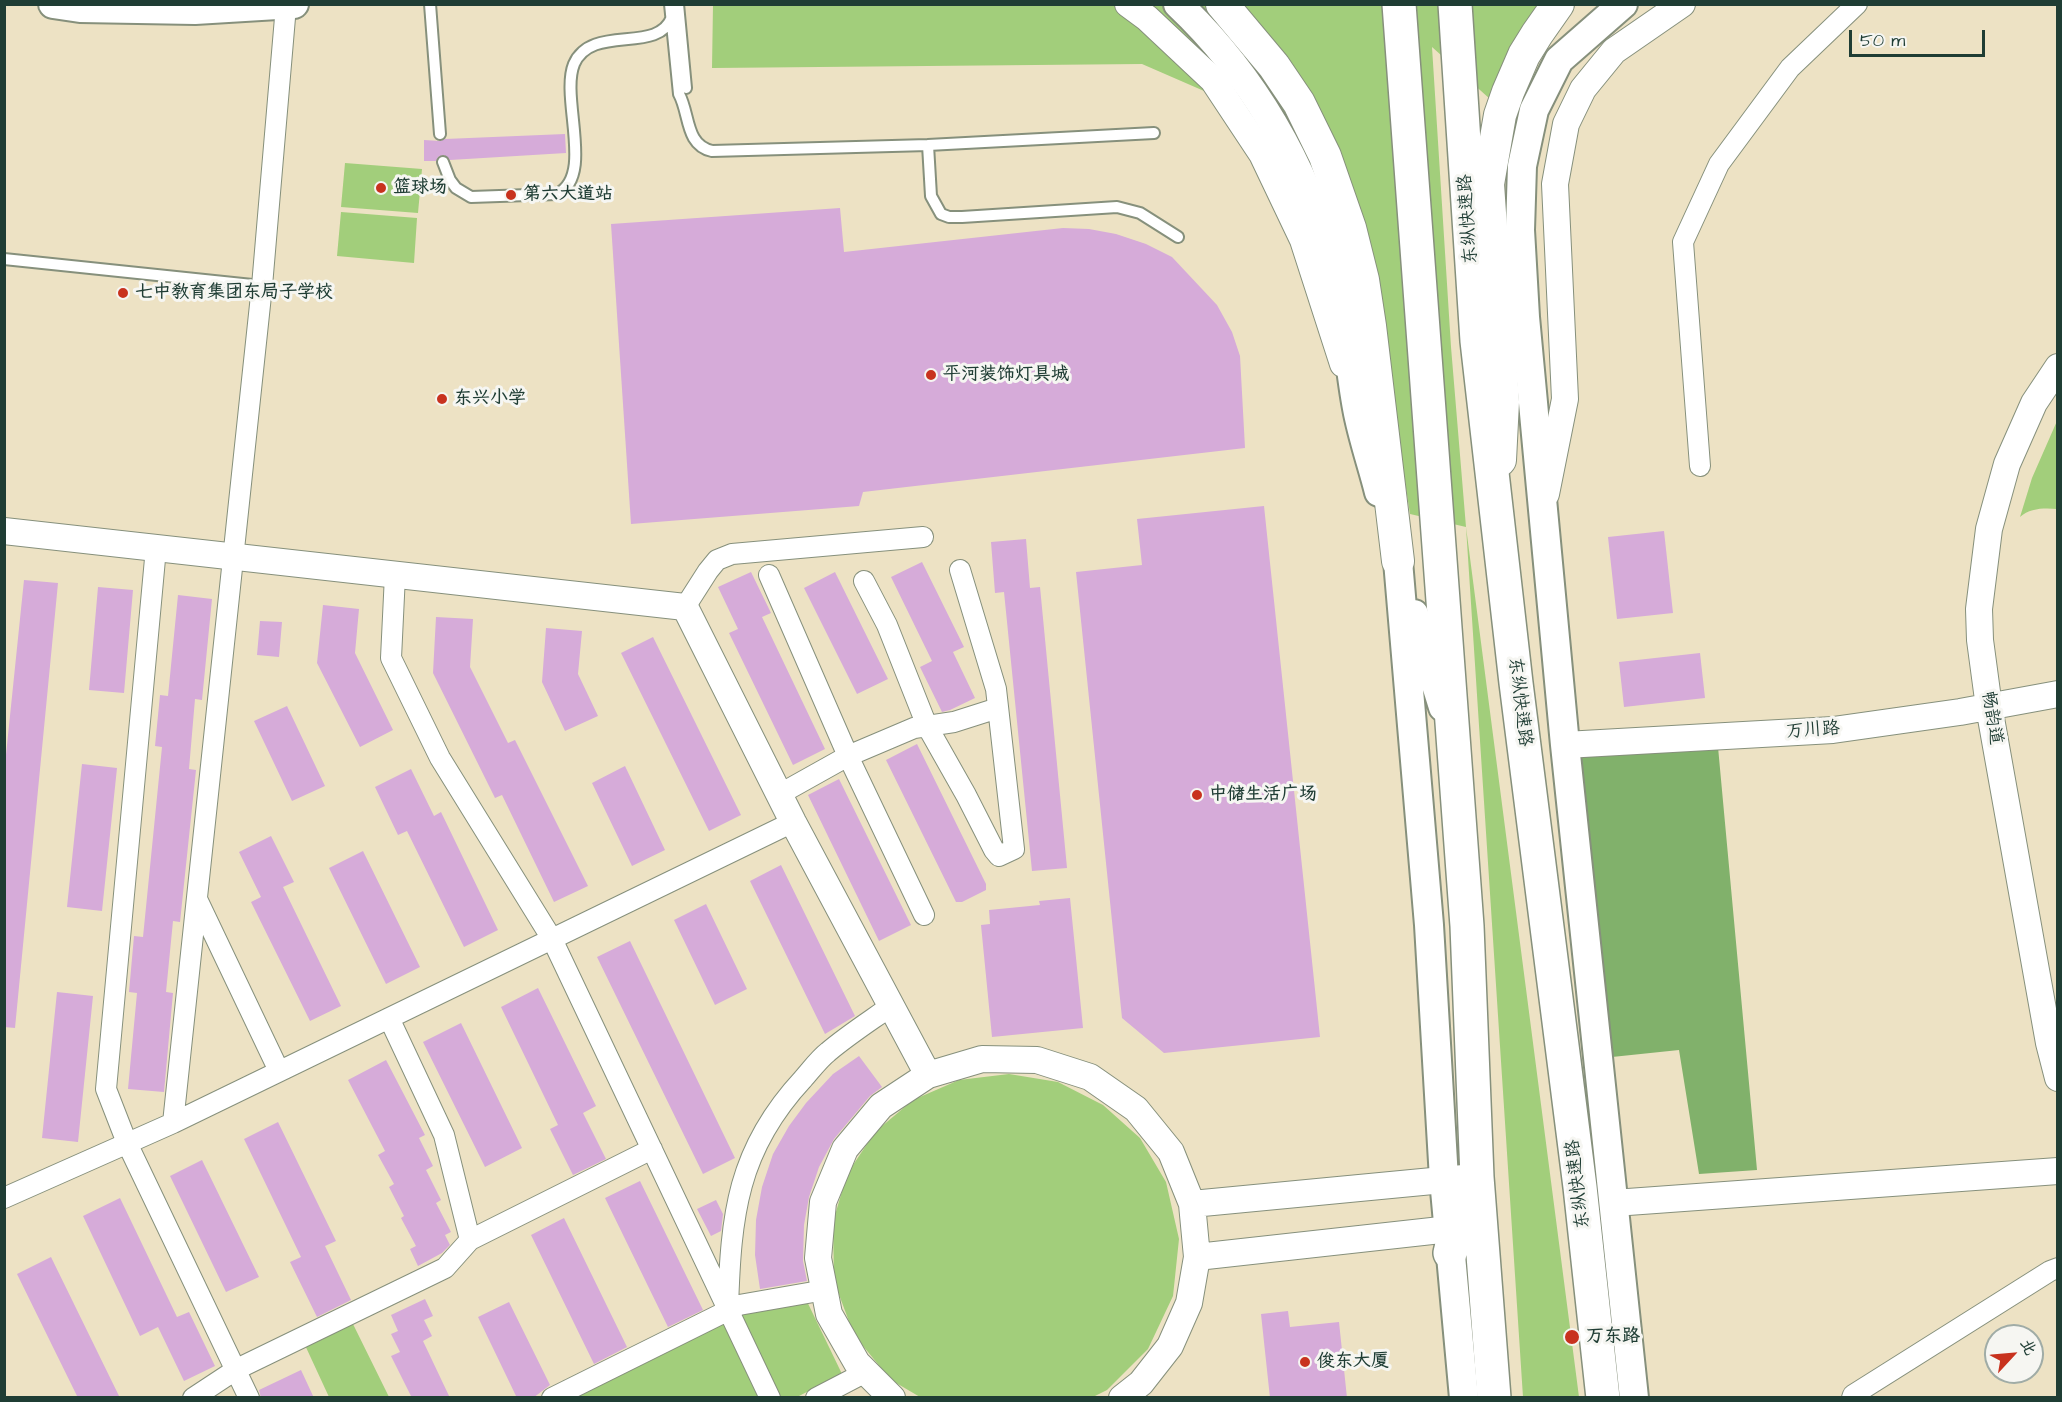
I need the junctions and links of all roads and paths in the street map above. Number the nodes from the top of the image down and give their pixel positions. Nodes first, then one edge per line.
1 (53, 4) edge
2 (430, 4) edge
3 (670, 4) edge
4 (678, 4) edge
5 (1128, 4) edge
6 (1178, 4) edge
7 (1222, 4) edge
8 (1399, 4) edge
9 (1455, 4) edge
10 (1558, 4) edge
11 (1580, 4) edge
12 (1623, 4) edge
13 (1682, 4) edge
14 (1857, 4) edge
15 (290, 5) edge
16 (672, 16) junction
17 (1508, 92) junction
18 (684, 103) junction
19 (440, 134) dead end
20 (1154, 134) dead end
21 (928, 145) junction
22 (443, 162) dead end
23 (1178, 237) dead end
24 (4, 259) edge
25 (262, 286) junction
26 (2058, 367) edge
27 (1357, 410) junction
28 (1700, 466) dead end
29 (1544, 506) junction
30 (1498, 524) junction
31 (4, 531) edge
32 (922, 537) dead end
33 (156, 548) junction
34 (235, 557) junction
35 (1398, 561) junction
36 (960, 570) dead end
37 (396, 575) junction
38 (769, 575) dead end
39 (864, 581) dead end
40 (685, 607) junction
41 (2058, 694) edge
42 (1989, 707) junction
43 (998, 708) junction
44 (927, 726) junction
45 (1454, 744) junction
46 (1565, 745) junction
47 (848, 756) junction
48 (780, 794) junction
49 (794, 822) junction
50 (197, 899) junction
51 (924, 915) dead end
52 (552, 939) junction
53 (891, 1006) junction
54 (389, 1018) junction
55 (279, 1071) junction
56 (928, 1075) junction
57 (2058, 1078) edge
58 (173, 1123) junction
59 (127, 1143) junction
60 (652, 1149) junction
61 (2058, 1171) edge
62 (1463, 1178) junction
63 (4, 1198) edge
64 (1614, 1203) junction
65 (1191, 1204) junction
66 (1459, 1234) junction
67 (470, 1240) junction
68 (1197, 1257) junction
69 (2058, 1268) edge
70 (825, 1290) junction
71 (728, 1311) junction
72 (237, 1369) junction
73 (866, 1372) junction
74 (193, 1398) edge
75 (249, 1398) edge
76 (552, 1398) edge
77 (770, 1398) edge
78 (816, 1398) edge
79 (892, 1398) edge
80 (1122, 1398) edge
81 (1464, 1398) edge
82 (1494, 1398) edge
83 (1603, 1398) edge
84 (1634, 1398) edge
85 (1852, 1398) edge

1 - 15 main road
2 - 19 lane
3 - 16 lane
4 - 18 lane
5 - 27 street
6 - 27 main road
7 - 35 main road
8 - 45 highway
9 - 30 highway, 东纵快速路
10 - 17 main road
11 - 17 main road
12 - 29 main road
13 - 29 street
14 - 28 street
15 - 25 street
16 - 18 lane
16 - 22 lane
17 - 30 main road
18 - 21 lane
20 - 21 lane
21 - 23 lane
24 - 25 lane
25 - 34 street
26 - 42 street, 畅韵道
27 - 35 main road
29 - 46 main road
30 - 83 highway, 东纵快速路
31 - 33 street
32 - 40 street
33 - 34 street
33 - 59 street
34 - 37 street
34 - 50 street
35 - 45 main road
35 - 62 main road
36 - 43 street
37 - 40 street
37 - 52 street
38 - 47 street
39 - 44 street
40 - 48 street
41 - 42 street, 万川路
42 - 46 street, 万川路
42 - 57 street, 畅韵道
43 - 44 street
43 - 44 street
44 - 47 street
45 - 62 highway
46 - 64 main road
47 - 48 street
47 - 51 street
48 - 49 street
49 - 52 street
49 - 53 street
50 - 55 street
50 - 58 street
52 - 54 street
52 - 60 street
53 - 56 street
53 - 71 street
54 - 55 street
54 - 67 street
55 - 58 street
56 - 65 street
56 - 70 street
58 - 59 street
59 - 63 street
59 - 72 street
60 - 67 street
60 - 71 street
61 - 64 street
62 - 65 street
62 - 66 highway
64 - 84 main road
65 - 68 street
66 - 68 street
66 - 81 main road
66 - 82 highway
67 - 72 street
68 - 80 street
69 - 85 street
70 - 71 street
70 - 73 street
71 - 76 street
71 - 77 street
72 - 74 street
72 - 75 street
73 - 78 street
73 - 79 street

